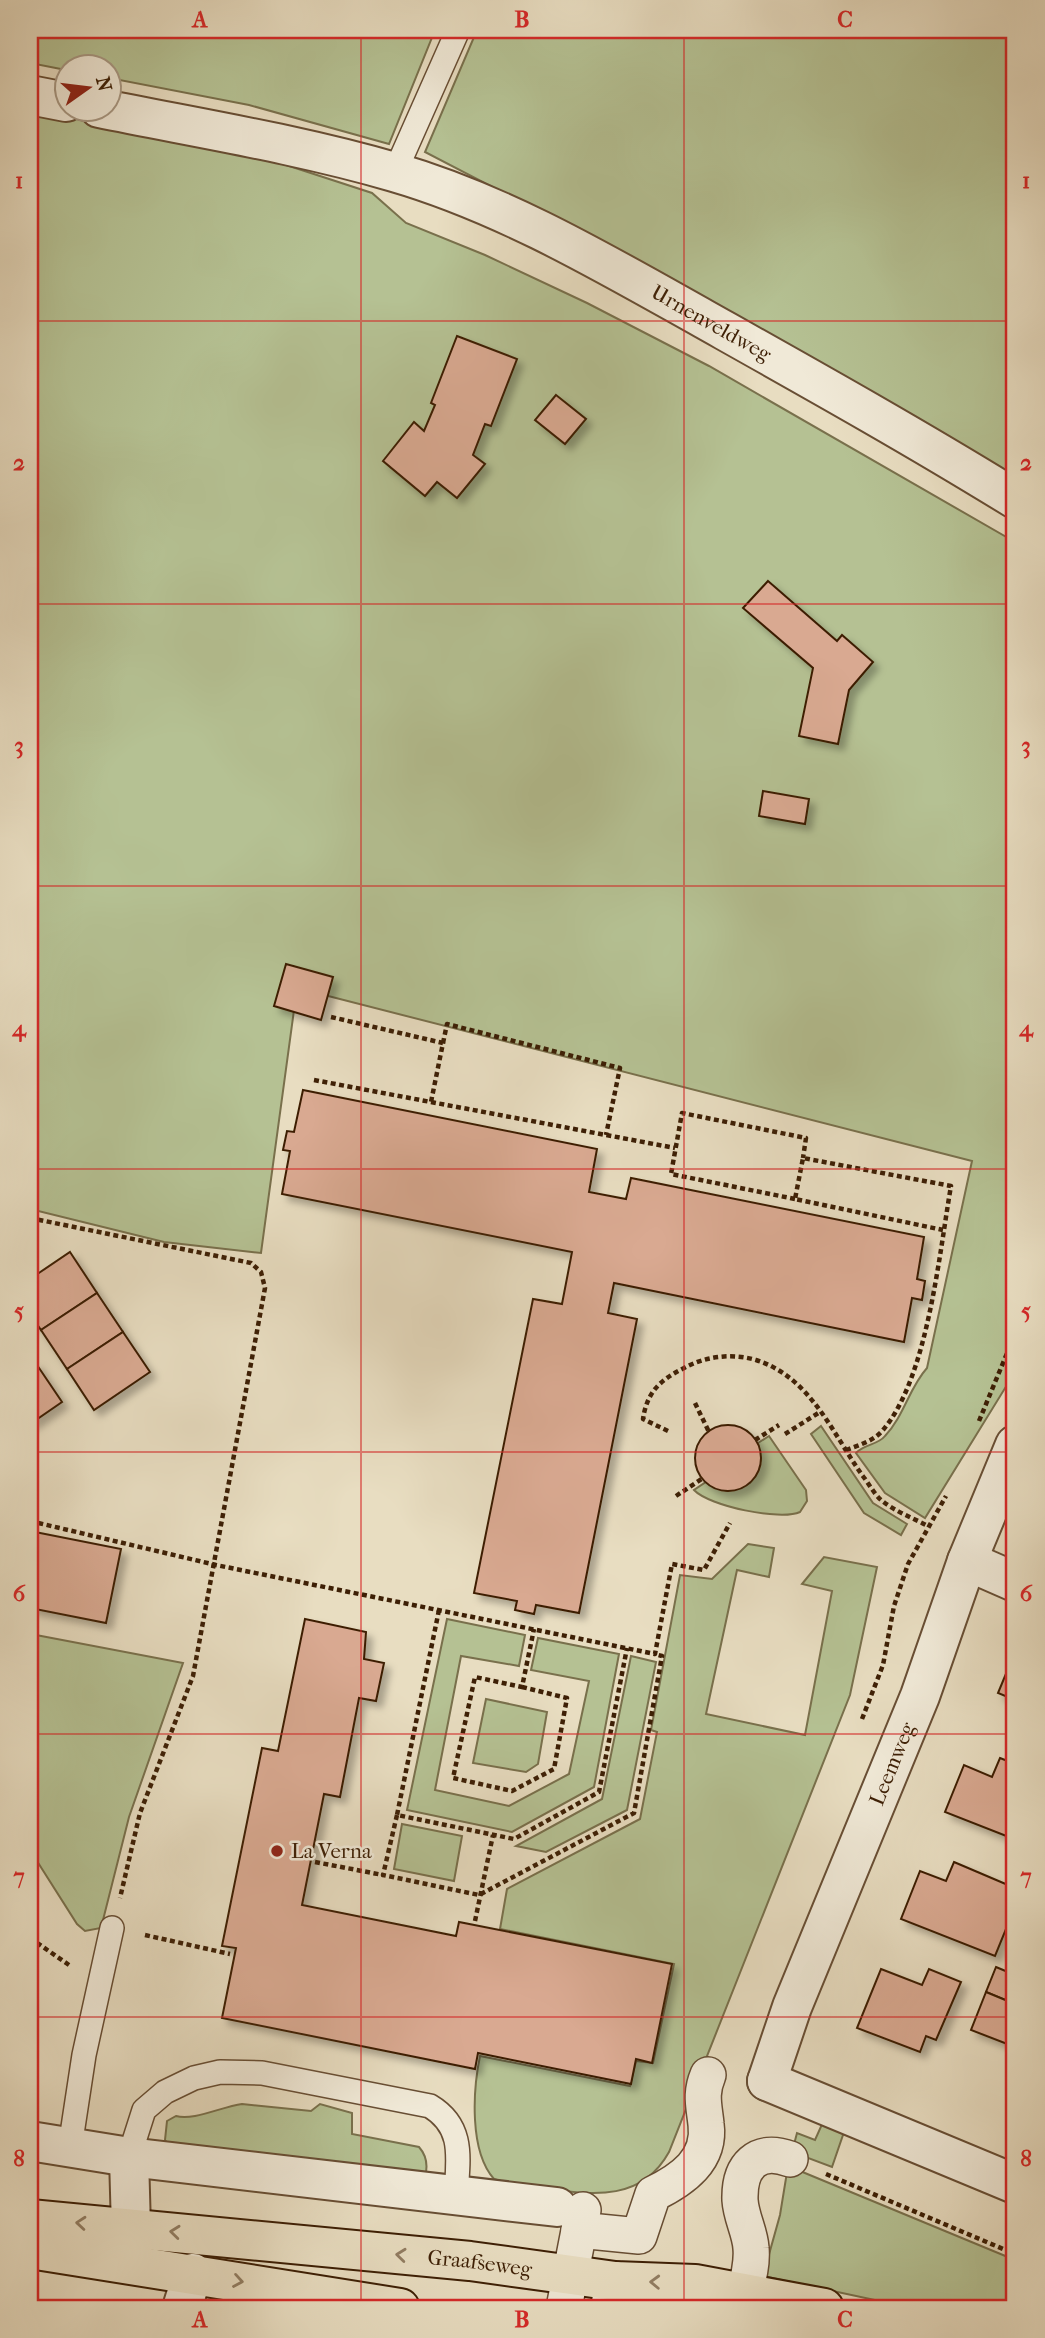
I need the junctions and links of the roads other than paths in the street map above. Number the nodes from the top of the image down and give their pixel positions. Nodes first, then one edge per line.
1 (458, 30) edge
2 (30, 95) edge
3 (52, 99) edge
4 (122, 113) edge
5 (395, 172) junction
6 (1015, 499) edge
7 (1015, 1445) edge
8 (967, 1561) junction
9 (1015, 1582) edge
10 (112, 1928) road end
11 (708, 2075) dead end
12 (30, 2141) edge
13 (70, 2147) junction
14 (129, 2157) junction
15 (790, 2159) road end
16 (688, 2173) junction
17 (1015, 2184) edge
18 (741, 2186) junction
19 (456, 2195) junction
20 (573, 2216) junction
21 (30, 2218) edge
22 (131, 2228) junction
23 (30, 2249) edge
24 (188, 2291) edge
25 (567, 2291) edge
26 (612, 2294) edge
27 (692, 2296) edge
28 (743, 2300) edge
29 (400, 2308) edge
30 (824, 2308) edge

1 - 5 lane
2 - 3 street
4 - 5 street, Urnenveldweg
5 - 6 street, Urnenveldweg
7 - 8 street, Leemweg
8 - 9 street
8 - 17 street, Leemweg
10 - 13 lane
11 - 16 street
12 - 13 street
13 - 14 street
14 - 19 street
14 - 19 lane
14 - 22 street
15 - 18 street
16 - 18 street
16 - 20 street
18 - 28 street
19 - 20 street
20 - 25 street
22 -> 21 main road, Graafseweg
25 -> 22 main road, Graafseweg
23 - 24 main road
24 -> 29 main road
25 - 26 main road, Graafseweg
27 -> 26 main road, Graafseweg
27 - 28 main road, Graafseweg
28 - 30 main road, Graafseweg

